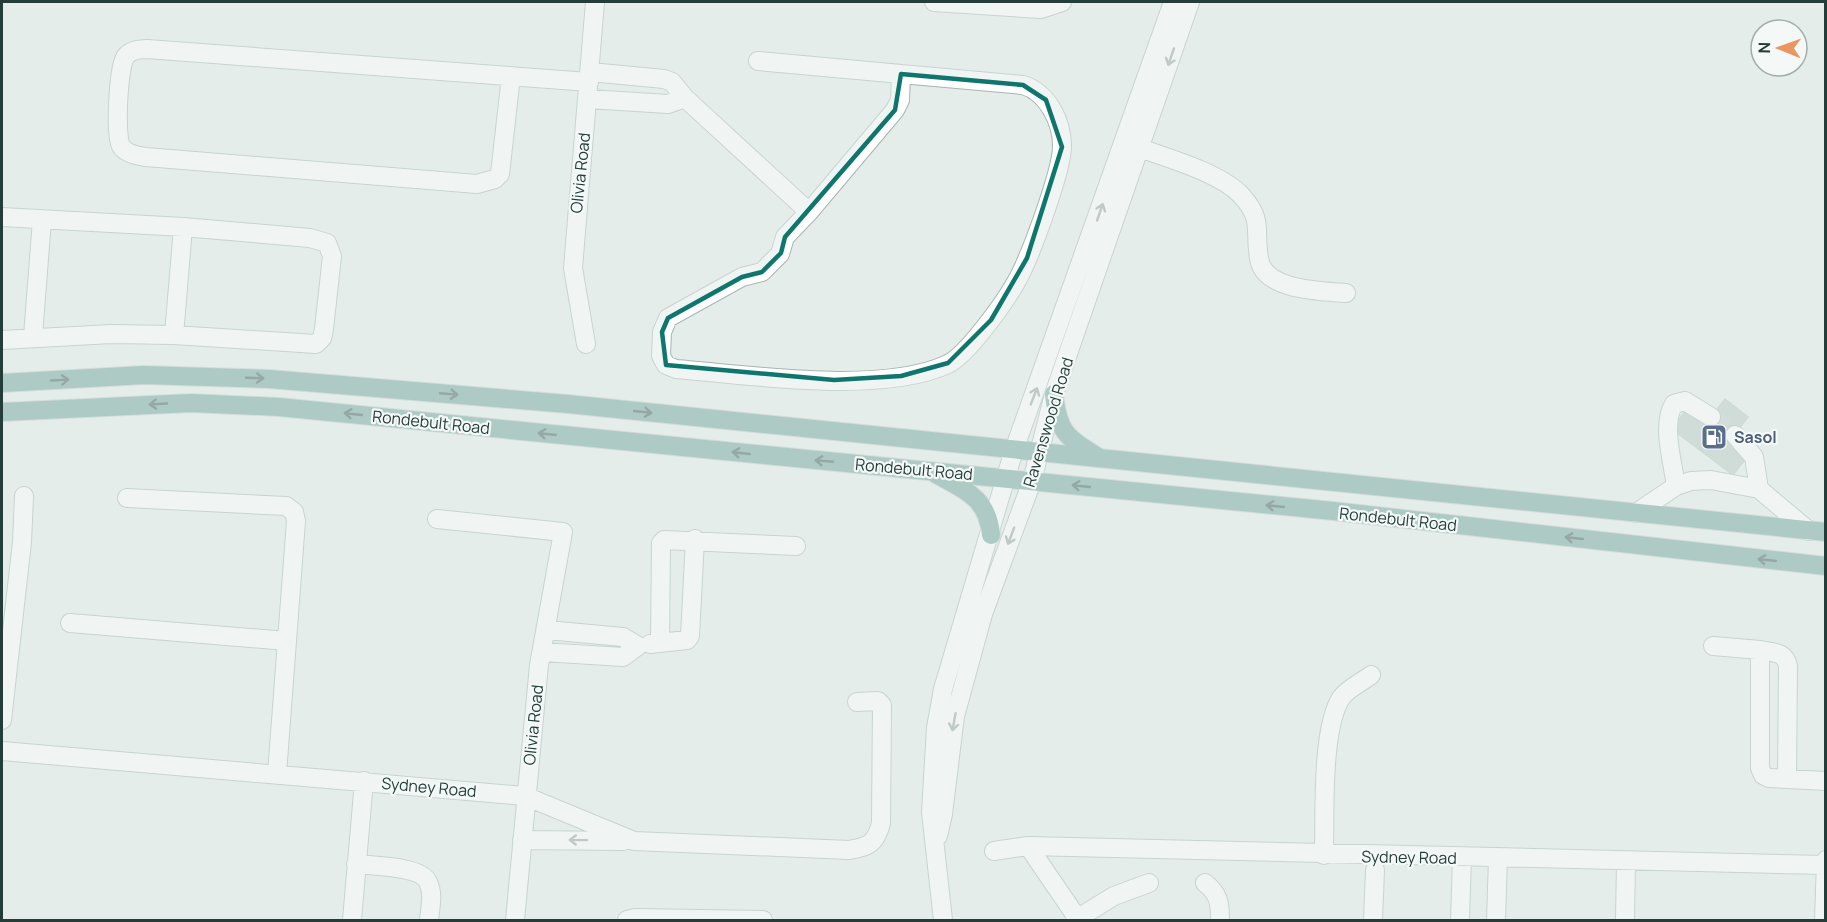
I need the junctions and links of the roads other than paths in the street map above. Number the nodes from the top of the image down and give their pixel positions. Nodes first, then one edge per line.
1 (595, 2) edge
2 (934, 2) edge
3 (1062, 2) edge
4 (1173, 2) edge
5 (1190, 2) edge
6 (758, 61) dead end
7 (613, 74) junction
8 (902, 74) junction
9 (510, 76) junction
10 (589, 84) junction
11 (685, 98) junction
12 (610, 100) junction
13 (1132, 145) junction
14 (809, 212) junction
15 (2, 217) edge
16 (42, 220) junction
17 (183, 227) junction
18 (1346, 293) dead end
19 (174, 334) junction
20 (33, 336) junction
21 (2, 340) edge
22 (586, 344) dead end
23 (2, 383) edge
24 (1054, 394) junction
25 (2, 412) edge
26 (1711, 417) tunnel mouth
27 (1735, 435) tunnel mouth
28 (1014, 450) junction
29 (1038, 453) junction
30 (1101, 459) junction
31 (927, 470) junction
32 (1006, 478) junction
33 (1032, 481) junction
34 (1676, 486) junction
35 (1759, 489) junction
36 (24, 496) dead end
37 (127, 498) dead end
38 (1636, 513) junction
39 (437, 519) dead end
40 (1817, 531) edge
41 (991, 535) junction
42 (695, 539) junction
43 (796, 546) dead end
44 (1826, 566) edge
45 (70, 623) dead end
46 (547, 630) junction
47 (287, 641) junction
48 (660, 643) junction
49 (638, 646) junction
50 (1713, 646) dead end
51 (1760, 650) junction
52 (542, 652) junction
53 (4, 671) edge
54 (1371, 675) dead end
55 (857, 702) dead end
56 (2, 720) edge
57 (2, 751) edge
58 (277, 774) junction
59 (1787, 779) junction
60 (364, 781) junction
61 (1826, 781) edge
62 (525, 796) junction
63 (522, 840) junction
64 (633, 841) junction
65 (1028, 846) junction
66 (935, 850) junction
67 (994, 851) dead end
68 (1324, 855) junction
69 (1462, 858) junction
70 (1498, 858) junction
71 (1826, 860) edge
72 (1626, 861) junction
73 (356, 864) junction
74 (1825, 866) edge
75 (1375, 870) dead end
76 (1149, 883) dead end
77 (1205, 883) dead end
78 (1076, 920) edge
79 (352, 921) edge
80 (429, 921) edge
81 (515, 921) edge
82 (627, 921) edge
83 (763, 921) edge
84 (943, 921) edge
85 (1220, 921) edge
86 (1373, 921) edge
87 (1460, 921) edge
88 (1496, 921) edge
89 (1625, 921) edge
90 (1824, 921) edge

1 - 10 street, Olivia Road
2 - 3 street
4 - 13 street, Ravenswood Road
5 -> 13 street, Ravenswood Road
6 - 8 street
7 - 10 street
7 - 11 street
7 - 12 street
8 - 14 street
8 - 14 street
9 - 9 street
9 - 10 street
10 - 12 street
10 - 22 street, Olivia Road
11 - 12 street
11 - 14 street
13 - 18 street
13 - 24 street, Ravenswood Road
28 -> 13 street, Ravenswood Road
15 - 16 street
16 - 17 street
16 - 20 street
17 - 19 street
17 - 19 street
19 - 20 street
20 - 21 street
23 -> 28 main road, Rondebult Road
24 - 29 street, Ravenswood Road
24 - 30 main road
31 -> 25 main road, Rondebult Road
26 - 34 street
27 - 35 street
28 - 29 main road, Rondebult Road
28 - 32 street, Ravenswood Road
29 - 30 main road, Rondebult Road
29 - 33 street, Ravenswood Road
30 - 38 main road, Rondebult Road
31 - 32 main road, Rondebult Road
31 - 41 main road
32 - 33 main road, Rondebult Road
32 - 41 street, Ravenswood Road
44 -> 33 main road, Rondebult Road
33 -> 66 street, Ravenswood Road
34 - 35 street
34 - 38 street
35 - 40 street
36 - 53 street
37 - 47 street
38 - 40 main road, Rondebult Road
39 - 46 street, Olivia Road
41 - 66 street, Ravenswood Road
42 - 43 street
42 - 48 street
42 - 48 street
45 - 47 street
46 - 49 street
46 - 52 street, Olivia Road
47 - 58 street
48 - 49 street
49 - 52 street
50 - 51 street
51 - 59 street
51 - 59 street
52 - 62 street, Olivia Road
53 - 56 street
54 - 68 street
55 - 64 street, Sydney Road
57 - 58 street, Sydney Road
58 - 60 street, Sydney Road
59 - 61 street
60 - 62 street, Sydney Road
60 - 73 street
62 - 63 street, Olivia Road
62 - 64 street, Sydney Road
64 -> 63 street
63 - 81 street, Olivia Road
65 - 67 street, Sydney Road
65 - 68 street, Sydney Road
65 - 78 street
66 - 84 street, Ravenswood Road
68 - 69 street, Sydney Road
69 - 70 street, Sydney Road
69 - 87 street
70 - 72 street, Sydney Road
70 - 88 street
71 - 74 street
72 - 74 street, Sydney Road
72 - 89 street
73 - 79 street
73 - 80 street
74 - 90 street
75 - 86 street
76 - 78 street
77 - 85 street
82 - 83 street

